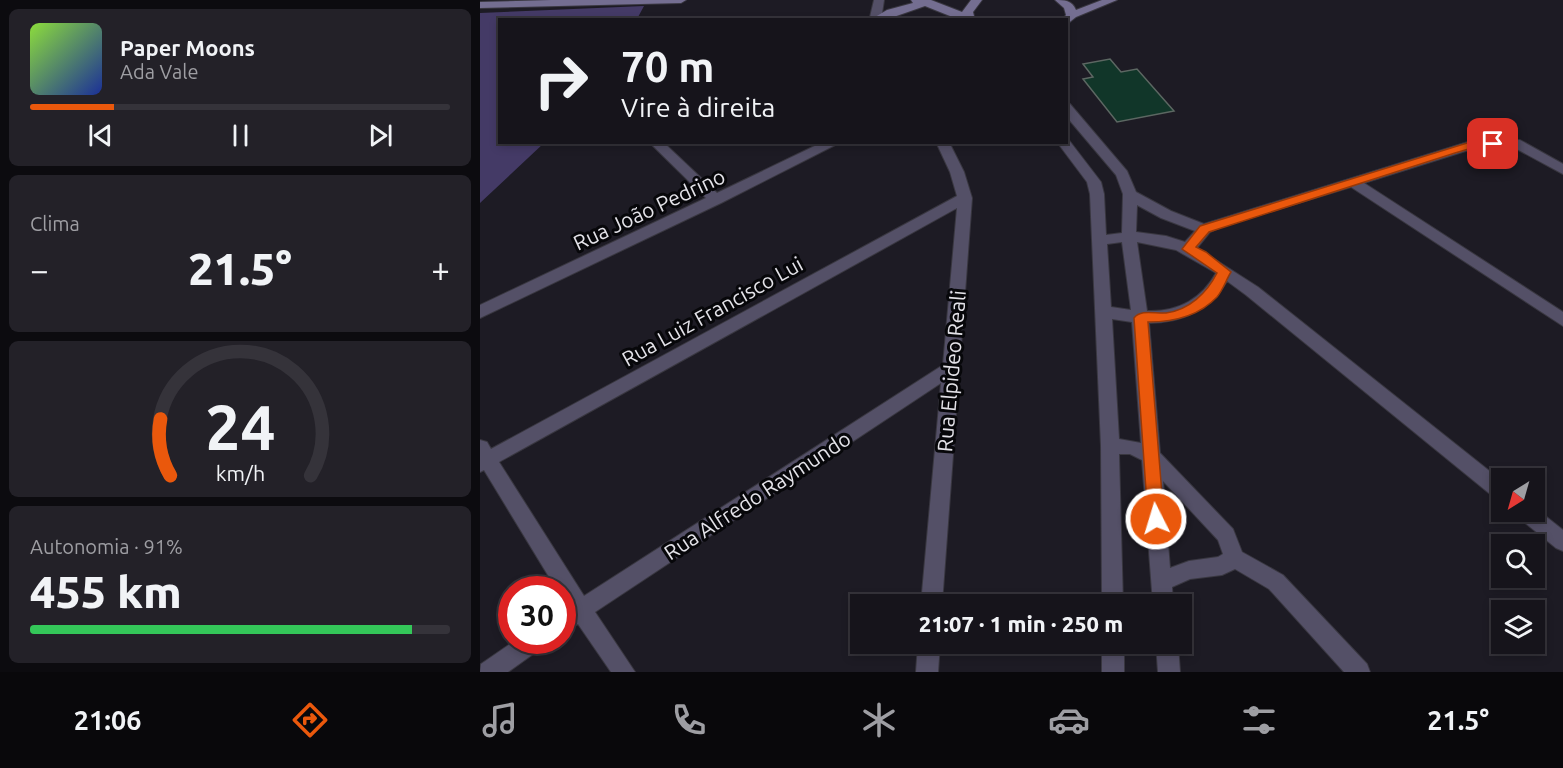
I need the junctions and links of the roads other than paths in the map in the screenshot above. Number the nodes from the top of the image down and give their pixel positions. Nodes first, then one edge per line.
1 (681, 0) edge
2 (879, 0) edge
3 (977, 0) edge
4 (1060, 0) edge
5 (1112, 0) edge
6 (921, 1) edge
7 (484, 5) edge
8 (875, 18) edge
9 (879, 18) edge
10 (969, 18) edge
11 (1069, 18) edge
12 (1068, 109) edge
13 (657, 144) edge
14 (831, 144) edge
15 (943, 144) edge
16 (1065, 144) edge
17 (1563, 170) edge
18 (1352, 181) junction
19 (1130, 194) junction
20 (965, 198) junction
21 (716, 200) junction
22 (1204, 229) junction
23 (1130, 236) junction
24 (1099, 241) junction
25 (1188, 249) junction
26 (1224, 272) junction
27 (1103, 311) junction
28 (480, 312) edge
29 (1140, 318) junction
30 (1563, 320) edge
31 (951, 368) junction
32 (1110, 446) junction
33 (1151, 456) junction
34 (482, 457) edge
35 (1491, 483) edge
36 (1538, 522) edge
37 (1563, 542) edge
38 (1234, 558) junction
39 (1161, 582) junction
40 (933, 594) edge
41 (1112, 594) edge
42 (1162, 594) edge
43 (581, 610) junction
44 (576, 613) edge
45 (515, 654) edge
46 (928, 654) edge
47 (1113, 654) edge
48 (1168, 654) edge
49 (489, 672) edge
50 (624, 672) edge
51 (927, 672) edge
52 (1113, 672) edge
53 (1169, 672) edge
54 (1359, 672) edge

1 - 7 main road
2 - 8 street
3 - 10 main road
4 - 11 main road
5 - 11 main road
6 - 9 main road
6 - 10 main road
12 - 19 street
13 - 21 street
14 - 21 street, Rua João Pedrino
15 - 20 street, Rua Elpideo Reali
16 - 24 street
17 - 18 street
18 - 22 street
18 - 30 street
19 - 22 street
19 - 23 street
20 - 31 street, Rua Elpideo Reali
20 - 34 street, Rua Luiz Francisco Lui
21 - 28 street, Rua João Pedrino
22 - 25 street
23 - 24 street
23 - 25 street
23 - 29 street
24 - 27 street
25 - 26 street
26 - 29 street
26 - 35 street
27 - 29 street
27 - 32 street
29 - 33 street
31 - 40 street, Rua Elpideo Reali
31 - 43 street, Rua Alfredo Raymundo
32 - 33 street
32 - 41 street
33 - 38 street
33 - 39 street
34 - 43 street
36 - 37 street
38 - 39 street
38 - 54 street
39 - 42 street
43 - 44 street, Rua Alfredo Raymundo
43 - 50 street
45 - 49 street
46 - 51 street
47 - 52 street
48 - 53 street

